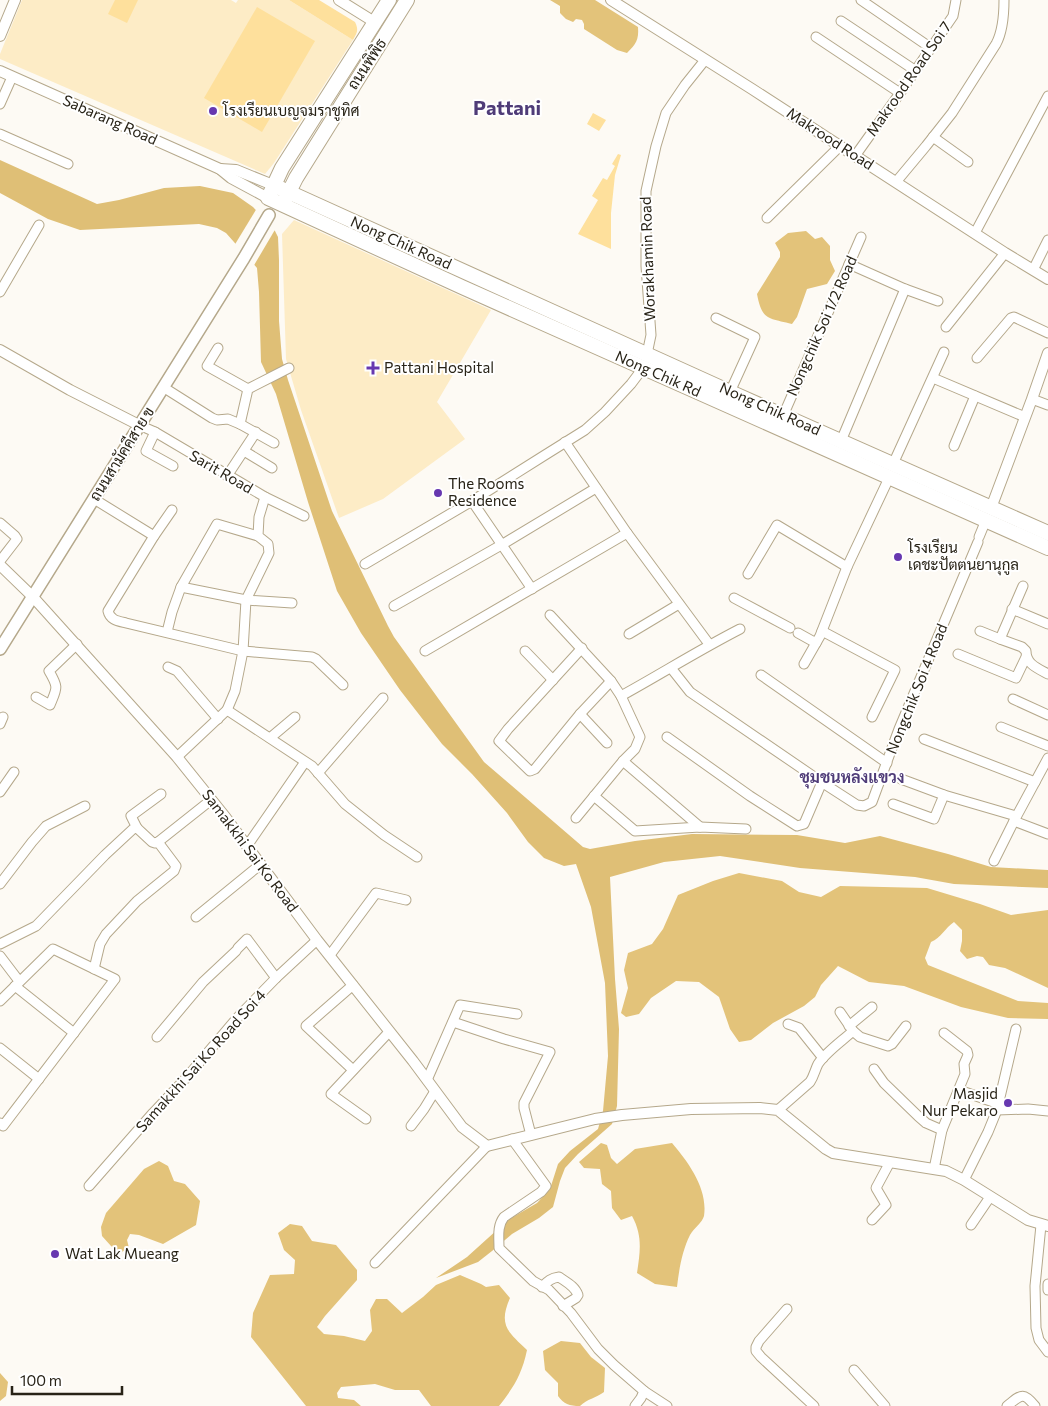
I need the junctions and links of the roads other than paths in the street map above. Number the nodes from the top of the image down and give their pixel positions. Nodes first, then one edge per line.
1 (15, 0) edge
2 (339, 0) edge
3 (389, 0) edge
4 (407, 0) edge
5 (612, 0) edge
6 (956, 0) edge
7 (1004, 0) edge
8 (864, 1) edge
9 (841, 21) dead end
10 (373, 26) junction
11 (0, 36) edge
12 (816, 37) dead end
13 (384, 38) junction
14 (931, 48) junction
15 (706, 60) junction
16 (916, 70) junction
17 (0, 71) edge
18 (12, 77) junction
19 (340, 78) junction
20 (353, 85) junction
21 (900, 93) junction
22 (1048, 96) edge
23 (0, 104) edge
24 (0, 134) edge
25 (932, 138) junction
26 (840, 146) junction
27 (855, 156) junction
28 (968, 162) dead end
29 (68, 164) dead end
30 (896, 182) junction
31 (271, 192) junction
32 (286, 199) junction
33 (269, 214) junction
34 (766, 218) dead end
35 (39, 225) dead end
36 (975, 233) junction
37 (862, 237) dead end
38 (1048, 240) edge
39 (1005, 253) junction
40 (849, 264) junction
41 (1033, 270) junction
42 (469, 273) junction
43 (1048, 279) edge
44 (462, 287) junction
45 (905, 289) junction
46 (505, 290) junction
47 (0, 292) edge
48 (938, 302) dead end
49 (499, 303) junction
50 (716, 318) dead end
51 (946, 327) dead end
52 (1048, 333) edge
53 (590, 336) junction
54 (218, 348) dead end
55 (0, 350) edge
56 (944, 352) dead end
57 (1048, 353) edge
58 (977, 358) dead end
59 (645, 361) junction
60 (289, 368) dead end
61 (683, 378) junction
62 (933, 378) junction
63 (163, 387) junction
64 (248, 389) junction
65 (730, 392) junction
66 (975, 396) junction
67 (1032, 399) junction
68 (1048, 405) edge
69 (783, 416) junction
70 (1025, 417) junction
71 (240, 424) junction
72 (139, 425) junction
73 (155, 432) junction
74 (256, 432) junction
75 (841, 441) junction
76 (565, 442) junction
77 (274, 443) dead end
78 (954, 446) dead end
79 (244, 451) junction
80 (173, 466) dead end
81 (272, 468) dead end
82 (891, 471) junction
83 (228, 476) junction
84 (596, 488) junction
85 (265, 497) junction
86 (94, 499) junction
87 (472, 501) junction
88 (172, 510) dead end
89 (988, 514) junction
90 (304, 516) dead end
91 (0, 523) edge
92 (627, 533) junction
93 (1048, 533) edge
94 (154, 536) junction
95 (258, 536) junction
96 (503, 544) junction
97 (1048, 548) edge
98 (0, 561) edge
99 (364, 564) dead end
100 (0, 565) edge
101 (847, 567) junction
102 (748, 574) dead end
103 (1023, 586) dead end
104 (181, 587) junction
105 (532, 589) junction
106 (33, 597) junction
107 (734, 598) dead end
108 (246, 600) junction
109 (292, 603) dead end
110 (679, 604) junction
111 (394, 606) dead end
112 (1012, 610) junction
113 (550, 615) dead end
114 (1048, 624) edge
115 (740, 629) dead end
116 (822, 631) junction
117 (980, 631) dead end
118 (167, 632) junction
119 (629, 634) dead end
120 (1000, 640) junction
121 (77, 644) junction
122 (709, 644) junction
123 (816, 644) junction
124 (582, 648) junction
125 (0, 649) edge
126 (526, 650) dead end
127 (243, 651) junction
128 (425, 651) dead end
129 (958, 654) dead end
130 (1026, 657) junction
131 (804, 664) dead end
132 (168, 667) dead end
133 (671, 668) junction
134 (1048, 674) edge
135 (761, 675) dead end
136 (553, 680) junction
137 (612, 681) junction
138 (343, 685) dead end
139 (621, 696) junction
140 (36, 697) dead end
141 (383, 698) dead end
142 (1013, 699) dead end
143 (226, 710) junction
144 (580, 714) junction
145 (1048, 715) edge
146 (872, 717) dead end
147 (294, 718) dead end
148 (218, 719) junction
149 (1002, 727) dead end
150 (667, 737) dead end
151 (270, 738) junction
152 (924, 739) dead end
153 (607, 744) dead end
154 (1048, 746) edge
155 (177, 757) junction
156 (1048, 758) edge
157 (623, 761) junction
158 (305, 762) junction
159 (887, 762) junction
160 (14, 772) dead end
161 (318, 773) junction
162 (901, 779) dead end
163 (822, 782) junction
164 (1035, 782) junction
165 (0, 792) edge
166 (161, 794) dead end
167 (944, 795) junction
168 (594, 796) junction
169 (211, 800) junction
170 (893, 804) dead end
171 (85, 806) dead end
172 (576, 818) dead end
173 (1015, 818) junction
174 (700, 827) junction
175 (137, 828) junction
176 (746, 829) dead end
177 (1048, 834) edge
178 (158, 842) junction
179 (247, 846) junction
180 (418, 857) dead end
181 (994, 861) dead end
182 (261, 864) junction
183 (1, 882) edge
184 (406, 900) dead end
185 (196, 917) dead end
186 (318, 940) junction
187 (0, 944) edge
188 (330, 955) junction
189 (0, 956) edge
190 (94, 969) junction
191 (276, 978) junction
192 (17, 983) junction
193 (353, 984) junction
194 (0, 1001) edge
195 (872, 1007) dead end
196 (840, 1012) dead end
197 (517, 1014) dead end
198 (453, 1022) junction
199 (788, 1024) dead end
200 (906, 1026) dead end
201 (851, 1028) junction
202 (1016, 1029) dead end
203 (389, 1032) junction
204 (74, 1033) junction
205 (944, 1033) dead end
206 (156, 1037) dead end
207 (0, 1048) edge
208 (823, 1058) junction
209 (874, 1068) dead end
210 (354, 1070) junction
211 (39, 1079) junction
212 (427, 1080) junction
213 (959, 1090) junction
214 (435, 1091) junction
215 (998, 1107) junction
216 (778, 1110) junction
217 (1048, 1111) edge
218 (366, 1119) dead end
219 (0, 1123) edge
220 (411, 1126) dead end
221 (942, 1130) junction
222 (531, 1135) junction
223 (512, 1139) junction
224 (487, 1146) junction
225 (890, 1162) junction
226 (934, 1169) junction
227 (964, 1180) junction
228 (89, 1186) dead end
229 (990, 1197) junction
230 (872, 1220) dead end
231 (971, 1225) dead end
232 (1044, 1226) edge
233 (375, 1263) dead end
234 (1048, 1284) edge
235 (542, 1287) junction
236 (1048, 1290) edge
237 (563, 1306) junction
238 (787, 1309) dead end
239 (1048, 1352) edge
240 (854, 1370) dead end
241 (644, 1391) junction
242 (635, 1406) edge
243 (667, 1406) edge
244 (814, 1406) edge
245 (885, 1406) edge
246 (1007, 1406) edge
247 (1035, 1406) edge

1 - 11 street
2 - 10 street
3 - 10 main road, ถนนพิพิธ
4 - 13 main road, ถนนพิพิธ
5 - 15 street, Makrood Road
6 - 14 street, Makrood Road Soi 7
7 - 25 street
8 - 14 street
9 - 16 street
10 - 13 main road
10 - 19 main road, ถนนพิพิธ
12 - 21 street
13 - 20 main road, ถนนพิพิธ
14 - 16 street, Makrood Road Soi 7
15 - 26 street, Makrood Road
15 - 59 street, Worakhamin Road
16 - 21 street, Makrood Road Soi 7
17 - 18 street, Sabarang Road
18 - 23 street
18 - 31 street, Sabarang Road
19 - 20 main road
19 - 31 main road, ถนนพิพิธ
20 - 32 main road, ถนนพิพิธ
21 - 27 street, Makrood Road Soi 7
22 - 36 street
24 - 29 street
25 - 28 street
25 - 30 street
26 - 27 street, Makrood Road
26 - 34 street
27 - 30 street, Makrood Road
30 - 36 street, Makrood Road
31 - 32 main road, Nong Chik Rd
31 - 33 main road
32 - 33 main road
32 - 42 main road, Nong Chik Road
32 - 44 main road, Nong Chik Rd
33 - 63 main road, ถนนสามัคคีสาย ข
35 - 47 street
36 - 39 street, Makrood Road
37 - 40 street, Nongchik Soi 1/2 Road
38 - 41 street
39 - 41 street, Makrood Road
39 - 51 street
40 - 45 street
40 - 69 street, Nongchik Soi 1/2 Road
41 - 43 street, Makrood Road
42 - 44 main road
42 - 46 main road, Nong Chik Road
44 - 49 main road, Nong Chik Rd
45 - 48 street
45 - 75 street
46 - 49 main road
46 - 53 main road, Nong Chik Road
49 - 53 main road, Nong Chik Rd
50 - 65 street
52 - 58 street
53 - 59 main road, Nong Chik Rd
54 - 64 street
55 - 72 street
56 - 62 street
57 - 67 street
59 - 61 main road, Nong Chik Rd
59 - 76 street
60 - 64 street
61 - 65 main road, Nong Chik Road
61 - 82 main road, Nong Chik Rd
62 - 66 street
62 - 82 street
63 - 71 street
63 - 72 main road, ถนนสามัคคีสาย ข
64 - 71 street
65 - 69 main road, Nong Chik Road
66 - 70 street
66 - 78 street
67 - 68 street
67 - 70 street
69 - 75 main road, Nong Chik Road
70 - 89 street
71 - 74 street
72 - 73 street, Sarit Road
72 - 86 main road, ถนนสามัคคีสาย ข
73 - 80 street
73 - 83 street, Sarit Road
74 - 77 street
74 - 79 street
75 - 82 main road, Nong Chik Road
76 - 84 street
76 - 87 street
79 - 81 street
79 - 83 street
82 - 89 main road, Nong Chik Rd
82 - 101 street
83 - 85 street, Sarit Road
84 - 92 street
84 - 96 street
85 - 90 street, Sarit Road
85 - 95 street
86 - 94 street
86 - 106 main road, ถนนสามัคคีสาย ข
87 - 96 street
87 - 99 street
88 - 94 street
89 - 93 main road
89 - 97 main road, Nong Chik Rd
89 - 159 street, Nongchik Soi 4 Road
91 - 98 street
92 - 105 street
92 - 110 street
94 - 118 street
95 - 104 street
95 - 108 street
96 - 105 street
96 - 111 street
100 - 106 street, Samakkhi Sai Ko Road
101 - 102 street
101 - 116 street
103 - 112 street
104 - 108 street
104 - 118 street
105 - 128 street
106 - 121 street, Samakkhi Sai Ko Road
106 - 125 main road, ถนนสามัคคีสาย ข
107 - 123 street
108 - 109 street
108 - 127 street
110 - 119 street
110 - 122 street
112 - 114 street
112 - 120 street
113 - 124 street
115 - 122 street
116 - 123 street
116 - 146 street
117 - 120 street
118 - 127 street
120 - 130 street
121 - 140 street
121 - 155 street, Samakkhi Sai Ko Road
122 - 133 street
123 - 131 street
124 - 136 street
124 - 137 street
126 - 136 street
127 - 138 street
127 - 143 street
129 - 130 street
130 - 134 street
132 - 148 street
133 - 139 street
133 - 163 street, Nongchik Soi 4 Road
135 - 159 street
136 - 144 street
137 - 139 street
137 - 144 street
139 - 157 street
141 - 161 street
142 - 145 street
143 - 148 street
143 - 151 street
144 - 153 street
147 - 151 street
148 - 155 street
149 - 154 street
150 - 163 street
151 - 158 street
152 - 164 street
155 - 169 street, Samakkhi Sai Ko Road
156 - 164 street
157 - 168 street
157 - 174 street
158 - 161 street
158 - 179 street
159 - 163 street, Nongchik Soi 4 Road
160 - 165 street
161 - 180 street
162 - 167 street
164 - 173 street
166 - 175 street
167 - 170 street
167 - 173 street
168 - 172 street
168 - 174 street
169 - 178 street
169 - 179 street, Samakkhi Sai Ko Road
171 - 183 street
173 - 177 street
173 - 181 street
174 - 176 street
175 - 178 street
175 - 187 street
178 - 190 street
179 - 182 street, Samakkhi Sai Ko Road
182 - 185 street
182 - 186 street, Samakkhi Sai Ko Road
184 - 188 street
186 - 188 street, Samakkhi Sai Ko Road
186 - 191 street, Samakkhi Sai Ko Road Soi 4
188 - 193 street, Samakkhi Sai Ko Road
189 - 192 street
190 - 192 street
190 - 204 street
191 - 206 street
191 - 228 street, Samakkhi Sai Ko Road Soi 4
192 - 194 street
192 - 204 street
193 - 203 street, Samakkhi Sai Ko Road
193 - 210 street
195 - 201 street
196 - 201 street
197 - 198 street
198 - 212 street
198 - 222 street
199 - 208 street
200 - 201 street
201 - 208 street
202 - 215 street
203 - 210 street
203 - 212 street, Samakkhi Sai Ko Road
204 - 211 street
205 - 213 street
207 - 211 street
208 - 216 street
209 - 221 street
210 - 218 street
211 - 219 street
212 - 214 street, Samakkhi Sai Ko Road
213 - 215 street
213 - 221 street
214 - 220 street
214 - 224 street, Samakkhi Sai Ko Road
215 - 217 street
215 - 227 street
216 - 222 street
216 - 225 street
221 - 226 street
222 - 223 street
223 - 224 street
223 - 235 street
224 - 233 street
225 - 226 street
225 - 230 street
226 - 227 street
227 - 229 street
229 - 231 street
229 - 232 street
232 - 239 street
234 - 236 street
235 - 237 street
235 - 237 street
237 - 241 street
238 - 244 street
240 - 245 street
241 - 242 street
241 - 243 street
246 - 247 street

